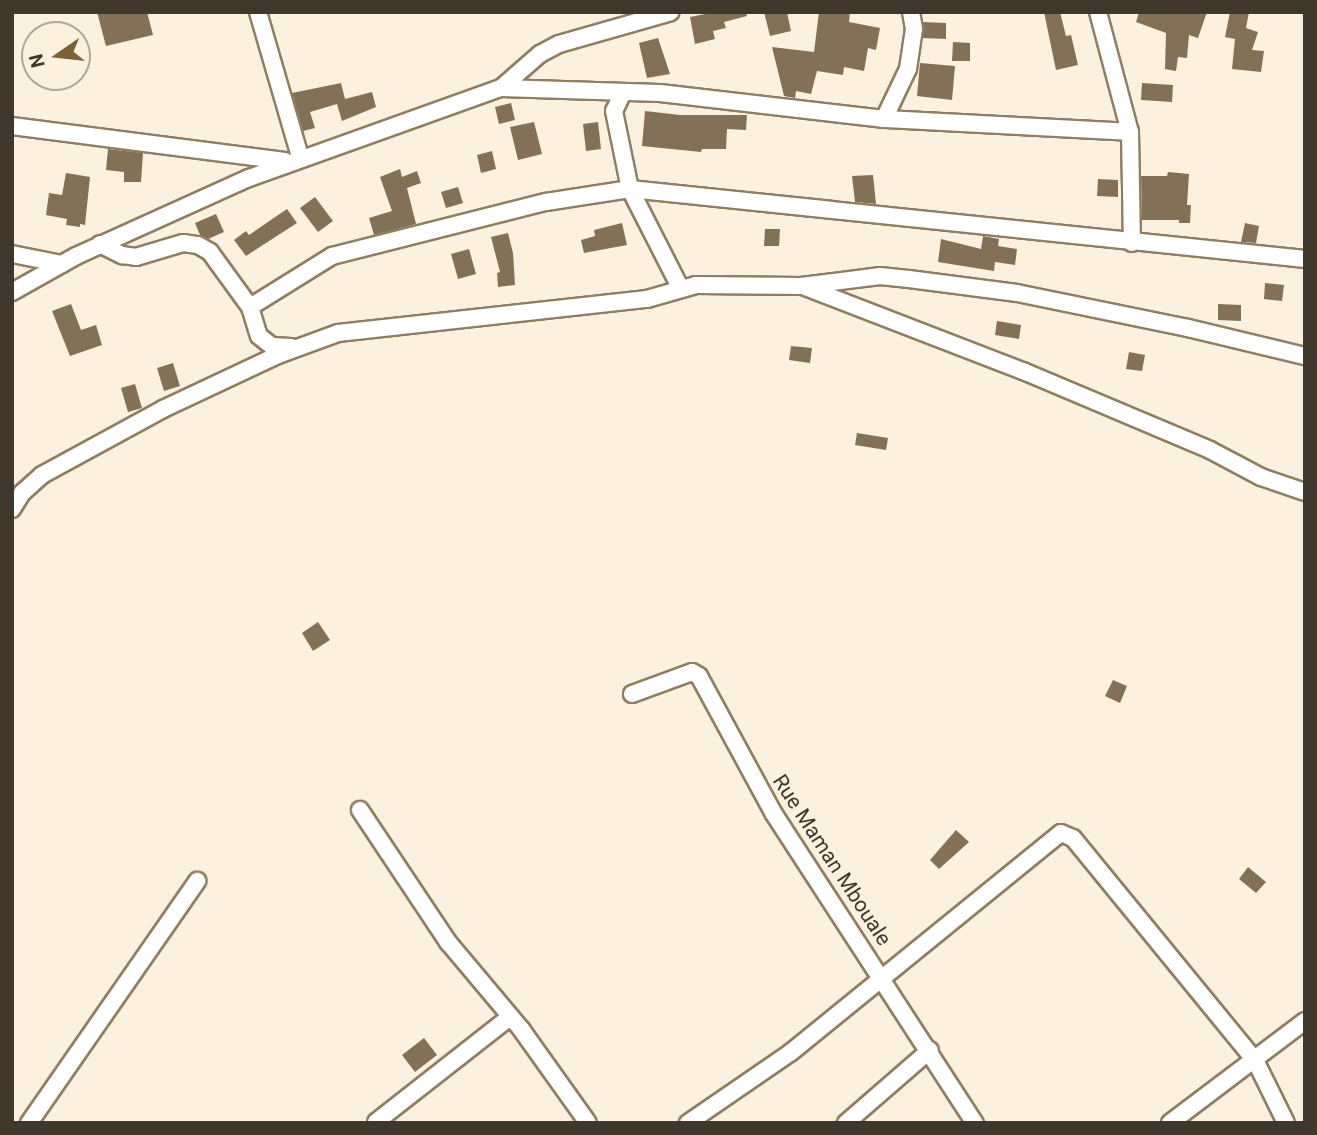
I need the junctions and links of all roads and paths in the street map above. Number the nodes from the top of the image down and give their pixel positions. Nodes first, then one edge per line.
1 (258, 12) edge
2 (671, 12) edge
3 (911, 12) edge
4 (1098, 12) edge
5 (501, 88) junction
6 (623, 92) junction
7 (884, 119) junction
8 (12, 126) edge
9 (1130, 132) junction
10 (294, 159) junction
11 (630, 189) junction
12 (1132, 243) junction
13 (100, 244) junction
14 (12, 254) edge
15 (1305, 259) edge
16 (62, 264) junction
17 (801, 286) junction
18 (681, 289) junction
19 (12, 292) edge
20 (250, 307) junction
21 (297, 347) junction
22 (1305, 356) edge
23 (1305, 492) edge
24 (12, 509) edge
25 (632, 694) dead end
26 (360, 810) dead end
27 (197, 881) dead end
28 (883, 977) junction
29 (510, 1017) junction
30 (1305, 1021) edge
31 (930, 1050) junction
32 (1255, 1060) junction
33 (376, 1122) edge
34 (29, 1123) edge
35 (589, 1123) edge
36 (688, 1123) edge
37 (846, 1123) edge
38 (975, 1123) edge
39 (1170, 1123) edge
40 (1286, 1123) edge

1 - 10 street
2 - 5 street
3 - 7 street
4 - 9 street
5 - 6 street
5 - 10 street
6 - 7 street
6 - 11 street
7 - 9 street
8 - 10 street
9 - 12 street
10 - 13 street
11 - 12 street
11 - 18 street
11 - 20 street
12 - 15 street
13 - 16 street
13 - 20 street
14 - 16 street
16 - 19 street
17 - 18 street
17 - 22 street
17 - 23 street
18 - 21 street
20 - 21 street
21 - 24 street
25 - 28 street, Rue Maman Mbouale
26 - 29 street
27 - 34 street
28 - 31 street, Rue Maman Mbouale
28 - 32 street
28 - 36 street
29 - 33 street
29 - 35 street
30 - 32 street
31 - 37 street
31 - 38 street, Rue Maman Mbouale
32 - 39 street
32 - 40 street

